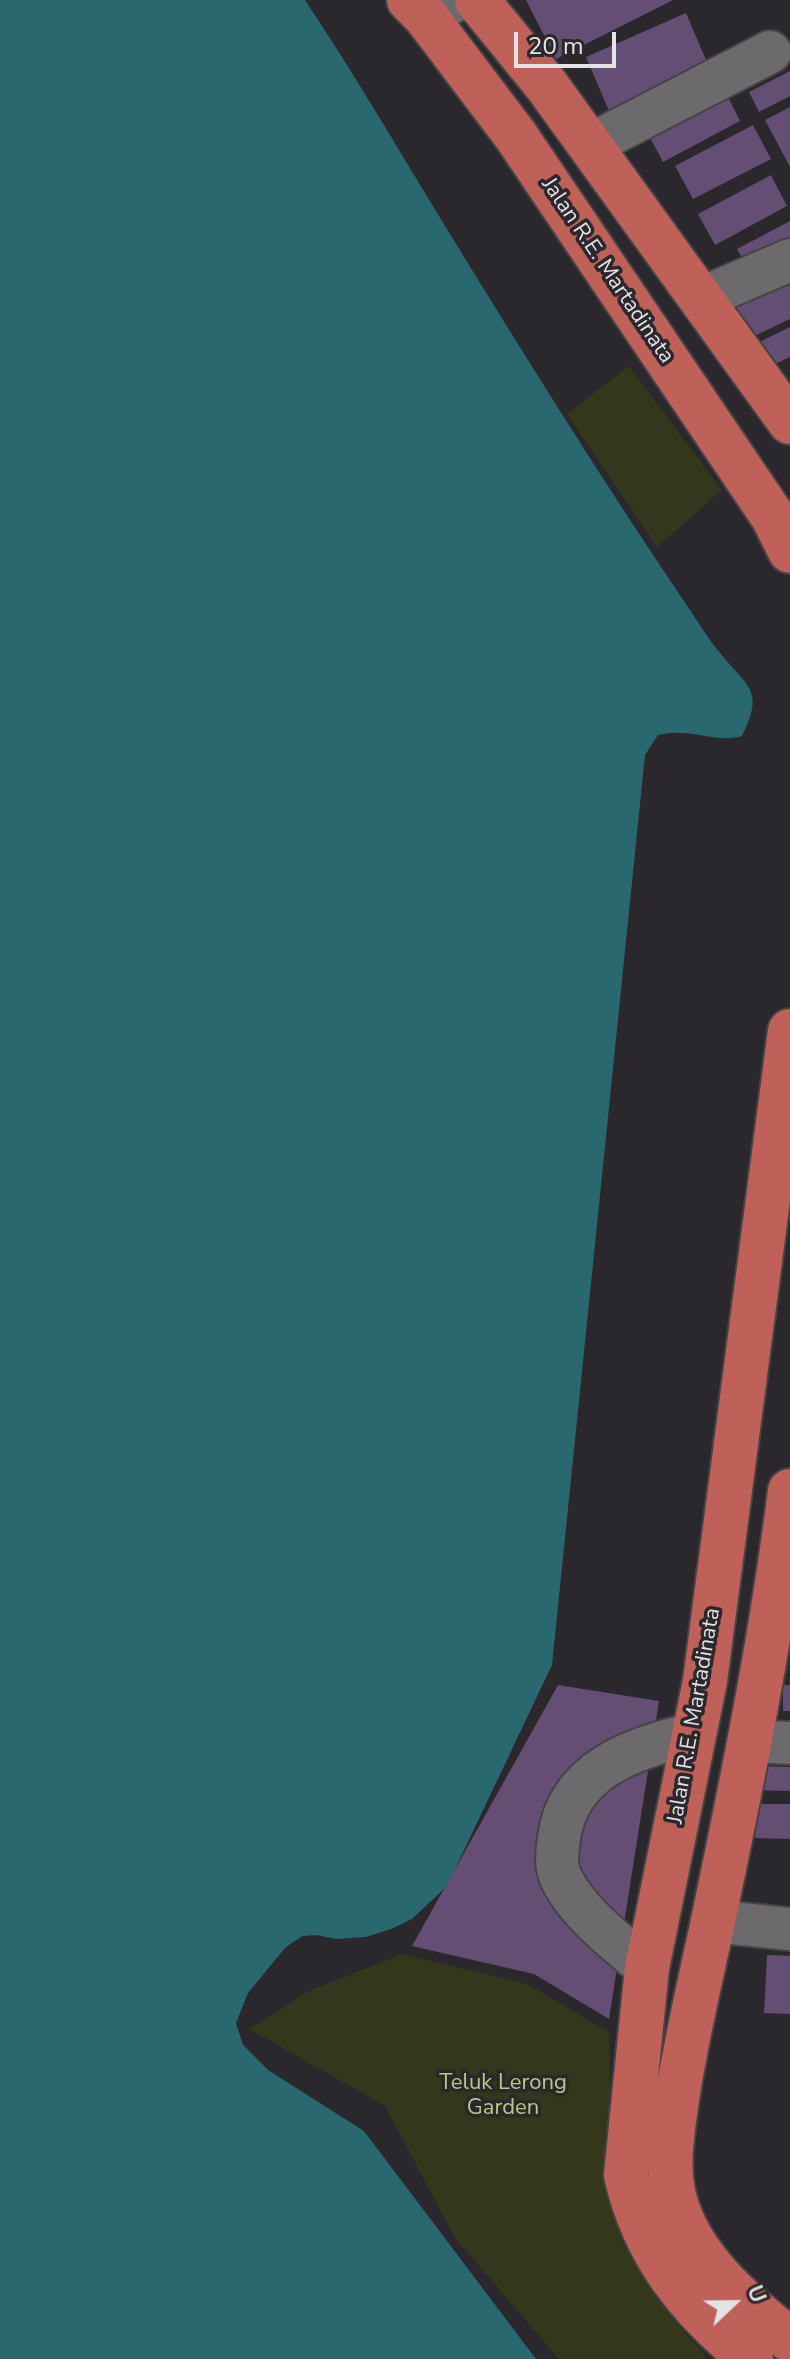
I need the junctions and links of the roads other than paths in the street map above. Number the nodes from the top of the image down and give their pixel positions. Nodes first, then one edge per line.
1 (477, 0) edge
2 (430, 6) edge
3 (770, 52) dead end
4 (590, 145) junction
5 (790, 260) edge
6 (702, 298) junction
7 (790, 422) edge
8 (790, 551) edge
9 (790, 1031) edge
10 (789, 1506) edge
11 (694, 1734) junction
12 (770, 1742) edge
13 (713, 1921) junction
14 (790, 1929) edge
15 (647, 1968) junction
16 (790, 2340) edge
17 (751, 2359) edge

1 - 4 highway
2 - 8 highway, Jalan R.E. Martadinata
3 - 4 street
4 - 6 highway
5 - 6 street
6 - 7 highway
9 - 11 highway, Jalan R.E. Martadinata
10 - 12 highway
11 - 15 highway, Jalan R.E. Martadinata
11 - 15 street
12 - 13 highway
13 - 14 street
13 - 16 highway
15 - 17 highway, Jalan R.E. Martadinata

